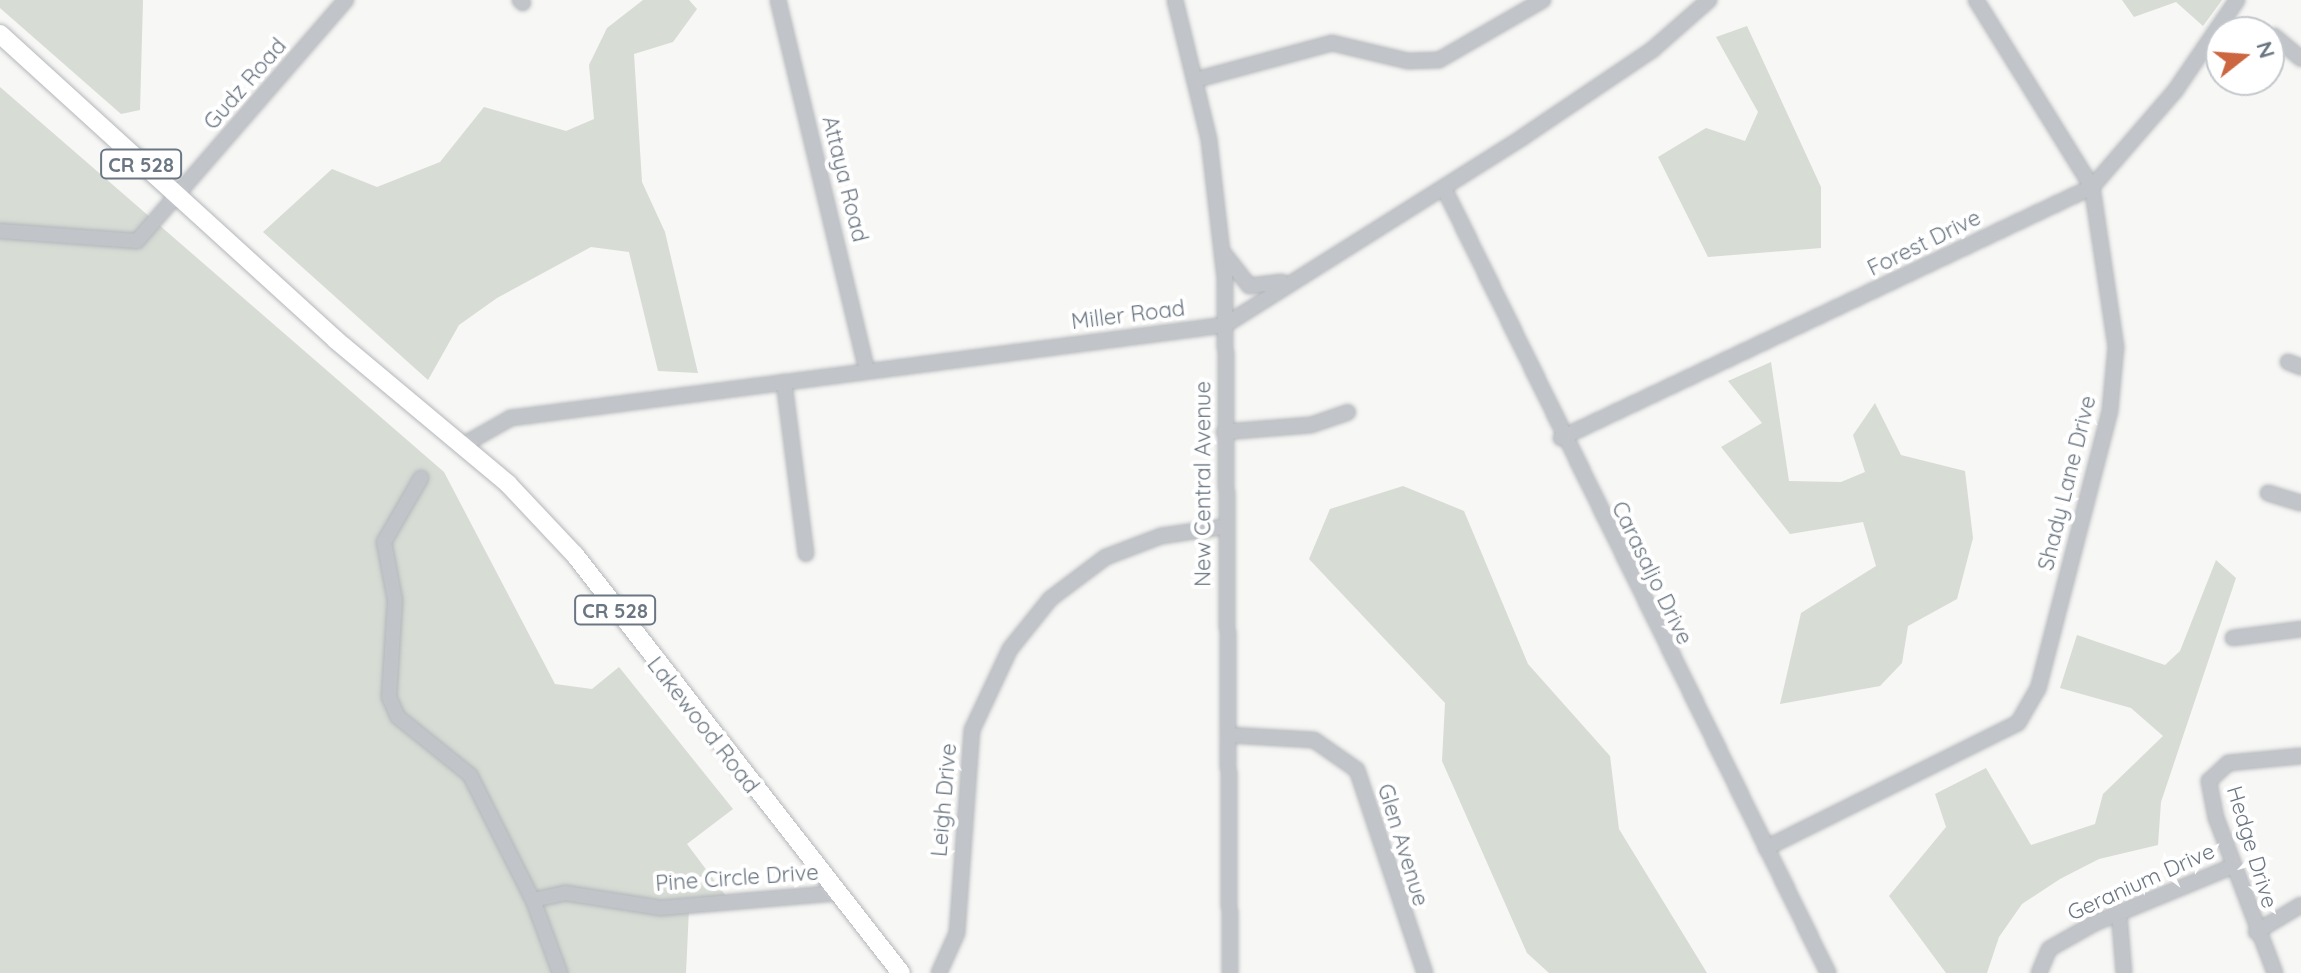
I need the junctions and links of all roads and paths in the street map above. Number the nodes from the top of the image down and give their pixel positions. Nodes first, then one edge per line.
1 (346, 0) edge
2 (778, 0) edge
3 (1175, 0) edge
4 (1543, 0) edge
5 (1709, 0) edge
6 (1976, 0) edge
7 (2237, 0) edge
8 (0, 34) edge
9 (2285, 45) edge
10 (2301, 59) edge
11 (1195, 80) junction
12 (2092, 187) junction
13 (1444, 188) junction
14 (177, 196) junction
15 (0, 231) edge
16 (1223, 251) junction
17 (1316, 269) junction
18 (1225, 325) junction
19 (867, 370) junction
20 (784, 382) junction
21 (1348, 412) dead end
22 (1224, 432) junction
23 (1561, 438) junction
24 (465, 444) junction
25 (421, 478) dead end
26 (2268, 493) dead end
27 (2301, 503) edge
28 (1223, 527) junction
29 (806, 554) dead end
30 (2301, 629) edge
31 (2233, 638) dead end
32 (1228, 735) junction
33 (2301, 756) edge
34 (1766, 848) junction
35 (2233, 866) junction
36 (836, 893) junction
37 (533, 900) junction
38 (2301, 905) edge
39 (2119, 913) junction
40 (2256, 932) junction
41 (560, 973) edge
42 (901, 973) edge
43 (939, 973) edge
44 (1230, 973) edge
45 (1425, 973) edge
46 (1828, 973) edge
47 (2039, 973) edge
48 (2124, 973) edge
49 (2275, 973) edge

1 - 14 street, Gudz Road
2 - 19 street, Attaya Road
3 - 11 street, New Central Avenue
4 - 11 street
5 - 13 street, Miller Road
6 - 12 street, Shady Lane Drive
7 - 12 street, Forest Drive
8 - 14 main road, CR 528
9 - 10 street
11 - 16 street, New Central Avenue
12 - 23 street, Forest Drive
12 - 34 street, Shady Lane Drive
13 - 17 street, Miller Road
13 - 23 street, Carasaljo Drive
14 - 15 street, Gudz Road
14 - 24 main road, Lakewood Road / CR 528
16 - 17 street
16 - 18 street, New Central Avenue
17 - 18 street, Miller Road
18 - 19 street, Miller Road
18 - 22 street, New Central Avenue
19 - 20 street, Miller Road
20 - 24 street, Miller Road
20 - 29 street
21 - 22 street
22 - 28 street, New Central Avenue
23 - 34 street, Carasaljo Drive
24 - 36 main road, Lakewood Road / CR 528
25 - 37 street
26 - 27 street
28 - 32 street, New Central Avenue
28 - 43 street, Leigh Drive
30 - 31 street
32 - 44 street, New Central Avenue
32 - 45 street, Glen Avenue
33 - 35 street, Hedge Drive
34 - 46 street, Carasaljo Drive
35 - 39 street, Geranium Drive
35 - 40 street, Hedge Drive
36 - 37 street, Pine Circle Drive
36 - 42 main road, Lakewood Road / CR 528
37 - 41 street
38 - 40 street
39 - 47 street, Geranium Drive
39 - 48 street
40 - 49 street, Hedge Drive

